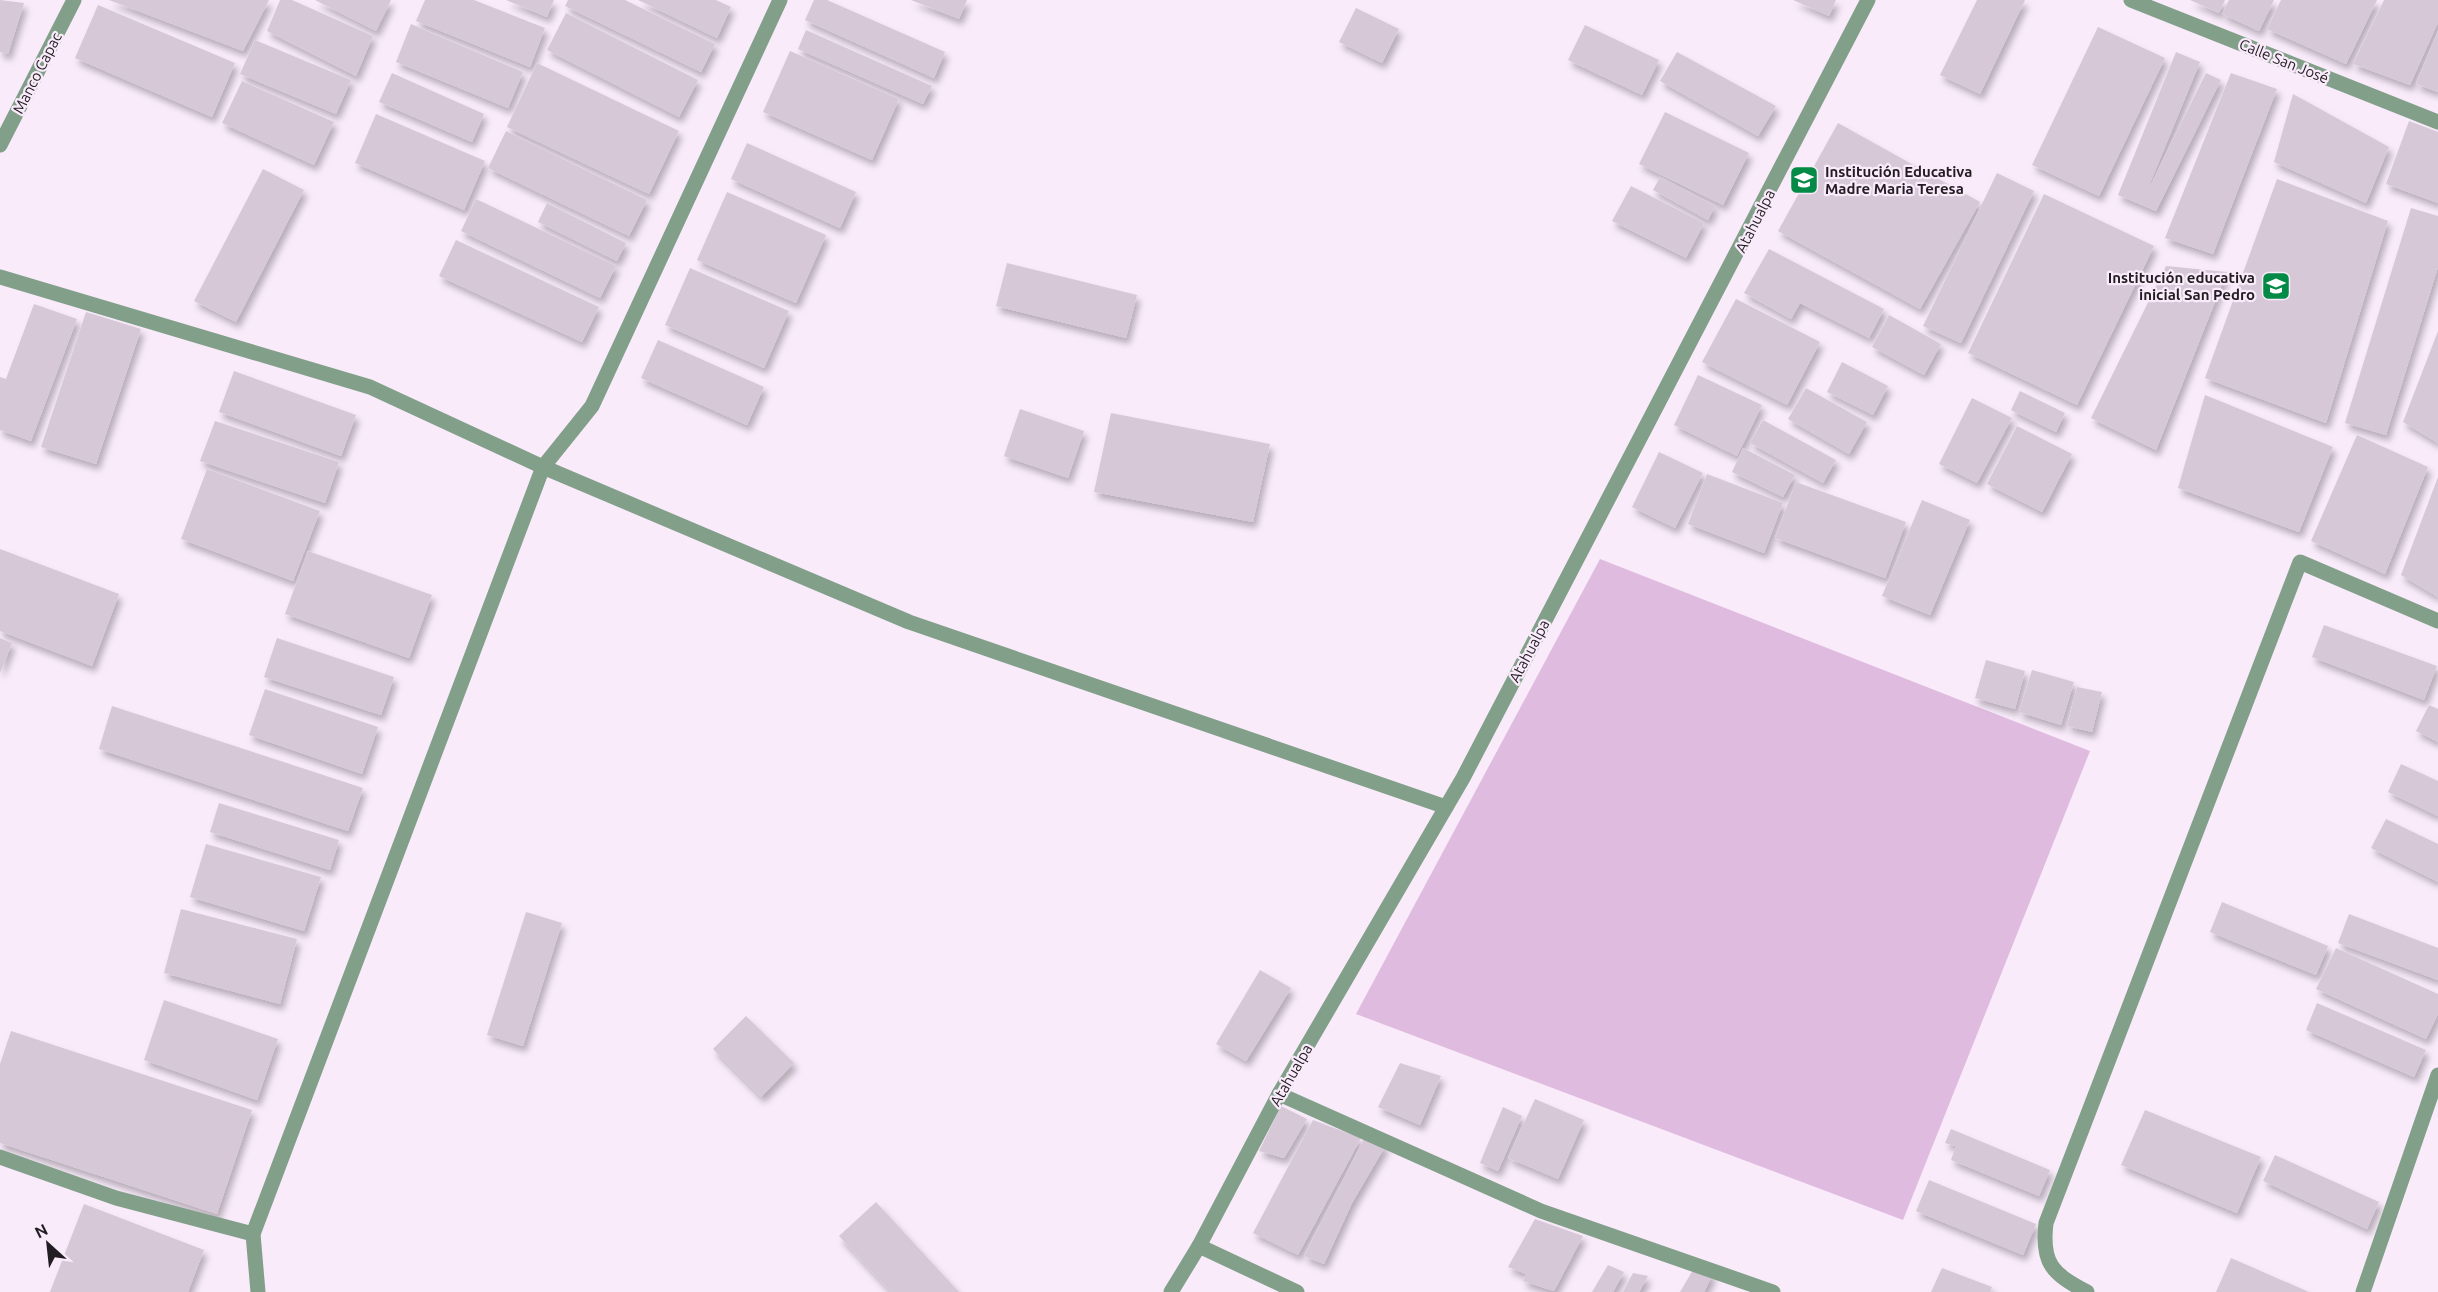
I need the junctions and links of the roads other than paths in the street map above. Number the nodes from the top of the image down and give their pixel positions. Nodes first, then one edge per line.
1 (74, 0) edge
2 (780, 0) edge
3 (1869, 0) edge
4 (2131, 0) edge
5 (2438, 122) edge
6 (0, 145) edge
7 (0, 277) edge
8 (543, 467) junction
9 (2438, 621) edge
10 (1446, 807) junction
11 (2438, 1075) edge
12 (1279, 1094) junction
13 (0, 1157) edge
14 (253, 1234) junction
15 (1199, 1246) junction
16 (258, 1292) edge
17 (1171, 1292) edge
18 (1297, 1292) edge
19 (1773, 1292) edge
20 (2087, 1292) edge
21 (2362, 1292) edge

1 - 6 street, Manco Capac
2 - 8 street
3 - 10 street, Atahualpa
4 - 5 street, Calle San José
7 - 8 street
8 - 10 street
8 - 14 street
9 - 20 street
10 - 12 street, Atahualpa
11 - 21 street
12 - 15 street, Atahualpa
12 - 19 street
13 - 14 street
14 - 16 street
15 - 17 street, Atahualpa
15 - 18 street

